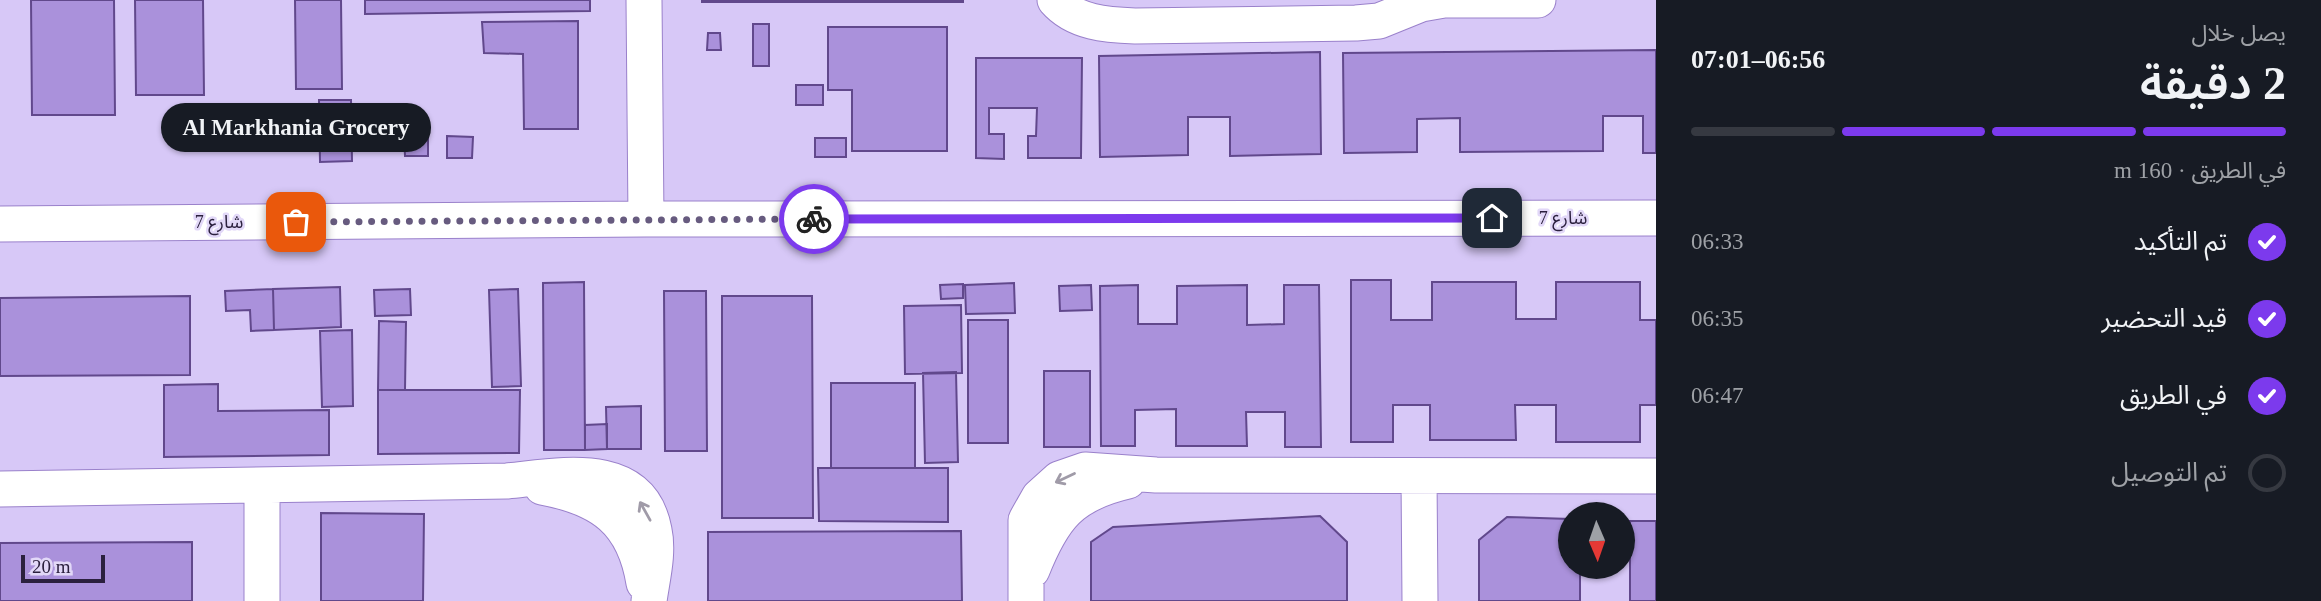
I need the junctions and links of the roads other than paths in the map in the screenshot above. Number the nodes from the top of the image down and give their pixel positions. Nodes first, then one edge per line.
1 (645, 0) edge
2 (1055, 0) edge
3 (1538, 0) edge
4 (1421, 2) edge
5 (1656, 218) edge
6 (646, 219) junction
7 (0, 224) edge
8 (1419, 476) junction
9 (1656, 476) edge
10 (262, 485) junction
11 (0, 489) edge
12 (1026, 593) edge
13 (262, 601) edge
14 (648, 601) edge
15 (1420, 601) edge

1 - 6 street
2 - 4 street
3 - 4 street
5 - 6 street, شارع 7
6 - 7 street, شارع 7
8 - 9 street
8 - 12 street
8 - 15 street
10 - 11 street
10 - 13 street
10 - 14 street

